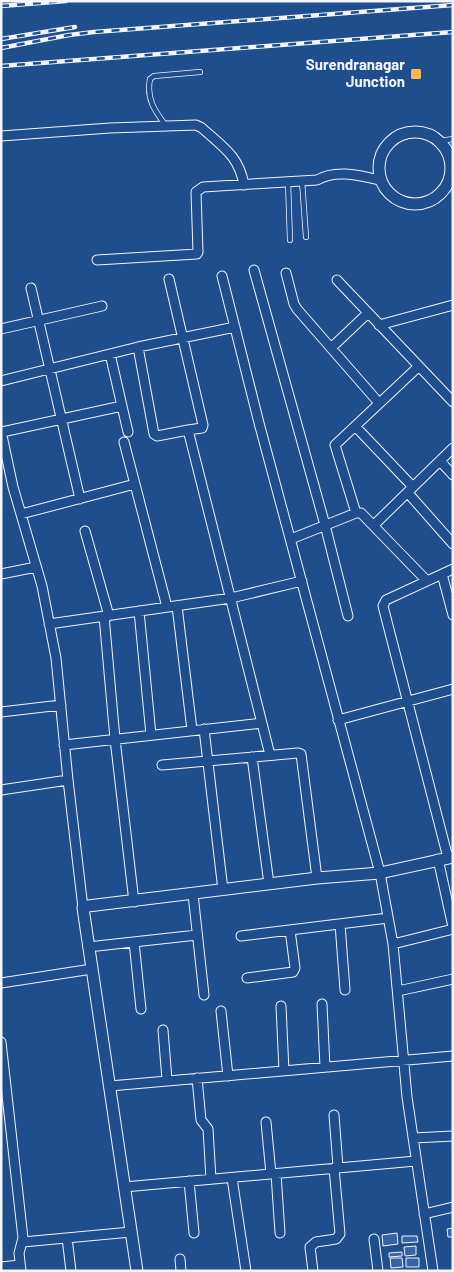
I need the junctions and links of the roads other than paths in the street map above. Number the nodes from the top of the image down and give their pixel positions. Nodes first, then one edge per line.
1 (200, 72) dead end
2 (166, 126) junction
3 (1, 136) edge
4 (453, 139) edge
5 (439, 141) junction
6 (381, 180) junction
7 (302, 181) junction
8 (288, 182) junction
9 (244, 185) junction
10 (449, 189) edge
11 (306, 237) dead end
12 (290, 240) dead end
13 (97, 260) dead end
14 (254, 270) dead end
15 (286, 273) dead end
16 (222, 276) dead end
17 (170, 279) dead end
18 (337, 280) dead end
19 (31, 288) dead end
20 (453, 305) edge
21 (102, 306) dead end
22 (368, 314) junction
23 (38, 320) junction
24 (379, 325) junction
25 (235, 328) junction
26 (1, 329) edge
27 (183, 338) junction
28 (138, 347) junction
29 (331, 348) junction
30 (110, 354) junction
31 (418, 367) junction
32 (50, 368) junction
33 (1, 381) edge
34 (453, 402) edge
35 (379, 404) junction
36 (122, 406) junction
37 (62, 420) junction
38 (355, 426) junction
39 (188, 430) junction
40 (1, 432) edge
41 (128, 432) dead end
42 (124, 442) dead end
43 (453, 448) edge
44 (440, 461) junction
45 (453, 475) edge
46 (135, 484) junction
47 (410, 490) junction
48 (80, 499) junction
49 (356, 513) junction
50 (21, 514) junction
51 (325, 525) junction
52 (374, 525) junction
53 (85, 531) dead end
54 (290, 539) junction
55 (453, 544) edge
56 (36, 567) junction
57 (453, 569) edge
58 (1, 574) edge
59 (442, 574) junction
60 (302, 581) junction
61 (426, 581) junction
62 (231, 598) junction
63 (172, 607) junction
64 (139, 611) junction
65 (453, 615) edge
66 (106, 616) junction
67 (348, 616) dead end
68 (49, 624) junction
69 (453, 690) edge
70 (408, 702) junction
71 (60, 705) junction
72 (1, 712) edge
73 (338, 720) junction
74 (262, 722) junction
75 (204, 729) junction
76 (192, 730) junction
77 (151, 735) junction
78 (115, 739) junction
79 (64, 745) junction
80 (270, 755) junction
81 (252, 757) junction
82 (207, 760) junction
83 (162, 765) dead end
84 (68, 780) junction
85 (1, 790) edge
86 (446, 858) edge
87 (380, 873) junction
88 (317, 878) junction
89 (269, 884) junction
90 (223, 890) junction
91 (193, 894) junction
92 (134, 902) junction
93 (83, 908) junction
94 (388, 918) junction
95 (340, 924) junction
96 (453, 928) edge
97 (290, 930) junction
98 (197, 935) junction
99 (241, 936) dead end
100 (134, 942) junction
101 (394, 944) junction
102 (88, 947) junction
103 (92, 969) junction
104 (246, 978) dead end
105 (453, 979) edge
106 (1, 983) edge
107 (345, 990) dead end
108 (398, 991) junction
109 (204, 995) dead end
110 (322, 1004) dead end
111 (281, 1006) dead end
112 (141, 1009) dead end
113 (221, 1011) dead end
114 (163, 1030) dead end
115 (1, 1042) edge
116 (453, 1056) edge
117 (404, 1061) junction
118 (324, 1067) junction
119 (284, 1071) junction
120 (228, 1076) junction
121 (197, 1078) junction
122 (167, 1080) junction
123 (110, 1086) junction
124 (334, 1115) dead end
125 (266, 1122) dead end
126 (453, 1136) edge
127 (413, 1138) junction
128 (416, 1161) junction
129 (336, 1167) junction
130 (274, 1174) junction
131 (232, 1178) junction
132 (211, 1179) junction
133 (188, 1182) junction
134 (124, 1187) junction
135 (453, 1207) edge
136 (424, 1214) junction
137 (131, 1232) junction
138 (194, 1233) dead end
139 (280, 1233) dead end
140 (67, 1238) junction
141 (374, 1239) dead end
142 (23, 1242) junction
143 (180, 1259) dead end
144 (1, 1267) edge
145 (20, 1268) edge
146 (71, 1271) edge
147 (137, 1271) edge
148 (181, 1271) edge
149 (246, 1271) edge
150 (313, 1271) edge
151 (378, 1271) edge
152 (433, 1271) edge

1 - 2 lane
2 - 3 street
2 - 9 street
4 - 5 lane
5 - 6 street
5 - 10 street
6 - 7 street
6 - 10 street
7 - 8 street
7 - 11 lane
8 - 9 street
8 - 12 lane
9 - 13 street
14 - 51 street
15 - 29 street
16 - 25 street
17 - 27 street
18 - 22 street
19 - 23 street
20 - 24 street
21 - 23 street
22 - 24 street
22 - 29 street
23 - 26 street
23 - 32 street
24 - 31 street
25 - 27 street
25 - 54 street
27 - 28 street
27 - 39 street
28 - 30 street
28 - 39 street
29 - 35 street
30 - 32 street
30 - 36 street
31 - 34 street
31 - 35 street
32 - 33 street
32 - 37 street
35 - 38 street
36 - 37 street
36 - 41 street
37 - 40 street
37 - 48 street
38 - 47 street
38 - 49 street
39 - 62 street
40 - 50 street
42 - 46 street
43 - 44 street
44 - 45 street
44 - 47 street
46 - 48 street
46 - 63 street
47 - 52 street
47 - 55 street
48 - 50 street
49 - 51 street
49 - 52 street
50 - 56 street
51 - 54 street
51 - 67 street
52 - 61 street
53 - 66 street
54 - 60 street
56 - 58 street
56 - 68 street
57 - 59 street
59 - 61 street
59 - 65 street
60 - 62 street
60 - 73 street
61 - 70 street
62 - 63 street
62 - 74 street
63 - 64 street
63 - 76 street
64 - 66 street
64 - 77 street
66 - 68 street
66 - 78 street
68 - 71 street
69 - 70 street
70 - 73 street
70 - 86 street
71 - 72 street
71 - 79 street
73 - 87 street
74 - 75 street
74 - 80 street
75 - 76 street
75 - 82 street
76 - 77 street
77 - 78 street
78 - 79 street
78 - 92 street
79 - 84 street
80 - 81 street
80 - 88 street
81 - 82 street
81 - 89 street
82 - 83 street
82 - 90 street
84 - 85 street
84 - 93 street
86 - 87 street
86 - 96 street
87 - 88 street
87 - 94 street
88 - 89 street
89 - 90 street
90 - 91 street
91 - 92 street
91 - 98 street
92 - 93 street
93 - 102 street
94 - 95 street
94 - 101 street
95 - 97 street
95 - 107 street
96 - 101 street
97 - 99 street
97 - 104 street
98 - 100 street
98 - 109 street
100 - 102 street
100 - 112 street
101 - 108 street
102 - 103 street
103 - 106 street
103 - 123 street
105 - 108 street
108 - 117 street
110 - 118 street
111 - 119 street
113 - 120 street
114 - 122 street
115 - 142 street
116 - 117 street
117 - 118 street
117 - 127 street
118 - 119 street
119 - 120 street
120 - 121 street
121 - 122 street
121 - 132 street
122 - 123 street
123 - 134 street
124 - 129 street
125 - 130 street
126 - 127 street
127 - 128 street
128 - 129 street
128 - 136 street
129 - 130 street
129 - 150 street
130 - 131 street
130 - 139 street
131 - 132 street
131 - 149 street
132 - 133 street
133 - 134 street
133 - 138 street
134 - 137 street
135 - 136 street
136 - 152 street
137 - 140 street
137 - 147 street
140 - 142 street
140 - 146 street
141 - 151 street
142 - 145 street
143 - 148 street
144 - 145 street

